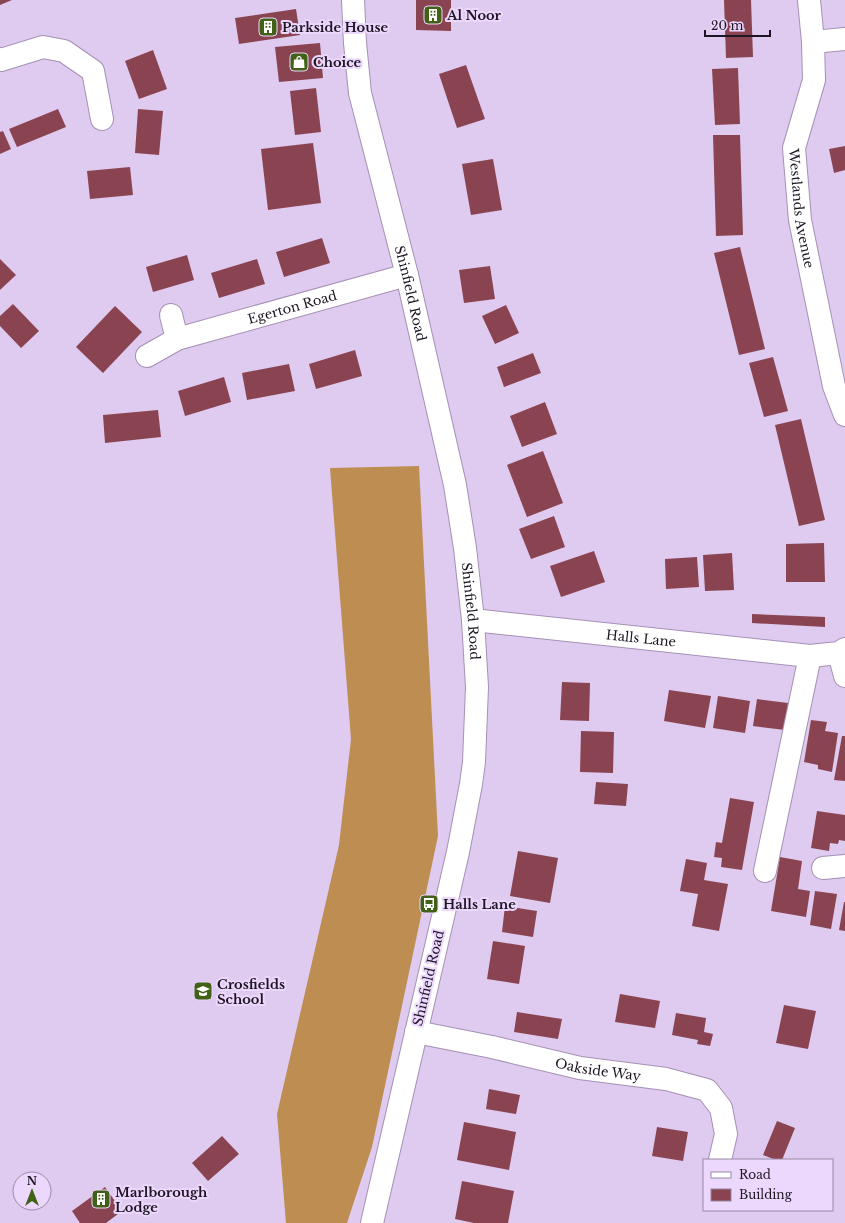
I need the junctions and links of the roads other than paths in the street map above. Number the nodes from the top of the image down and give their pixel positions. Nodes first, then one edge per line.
1 (353, 0) edge
2 (809, 0) edge
3 (845, 39) edge
4 (813, 42) junction
5 (0, 59) edge
6 (102, 119) dead end
7 (407, 275) junction
8 (171, 316) dead end
9 (177, 340) junction
10 (147, 356) dead end
11 (845, 415) edge
12 (473, 620) junction
13 (842, 651) edge
14 (810, 656) junction
15 (845, 676) edge
16 (845, 866) edge
17 (823, 868) dead end
18 (765, 871) dead end
19 (416, 1032) junction
20 (720, 1159) edge
21 (372, 1223) edge

1 - 7 street, Shinfield Road
2 - 4 street, Westlands Avenue
3 - 4 street
4 - 11 street, Westlands Avenue
5 - 6 street
7 - 9 street, Egerton Road
7 - 12 street, Shinfield Road
8 - 9 street
9 - 10 street, Egerton Road
12 - 14 street, Halls Lane
12 - 19 street, Shinfield Road
13 - 14 street, Halls Lane
13 - 15 street
14 - 18 street
16 - 17 street
19 - 20 street, Oakside Way
19 - 21 street, Shinfield Road

